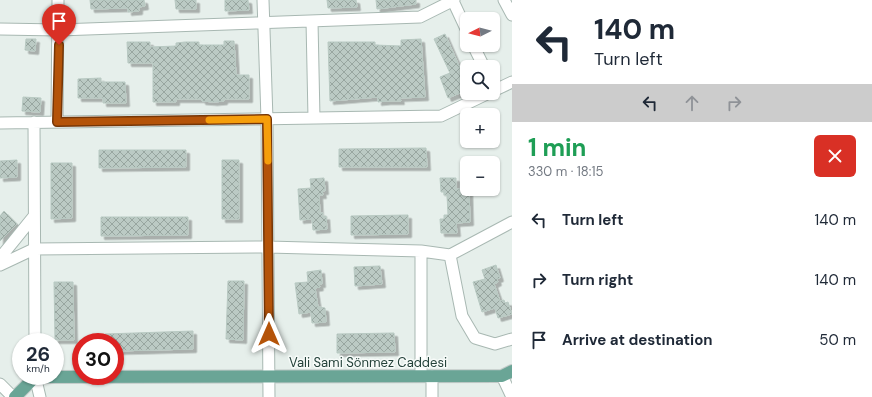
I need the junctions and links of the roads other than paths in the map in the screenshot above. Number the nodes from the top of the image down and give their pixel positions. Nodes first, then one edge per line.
1 (58, 0) edge
2 (263, 0) edge
3 (453, 0) edge
4 (504, 0) edge
5 (512, 15) edge
6 (460, 16) edge
7 (312, 21) junction
8 (264, 22) junction
9 (0, 29) edge
10 (59, 30) junction
11 (512, 83) edge
12 (500, 87) edge
13 (472, 100) edge
14 (314, 118) junction
15 (267, 119) junction
16 (34, 122) junction
17 (57, 122) junction
18 (0, 123) edge
19 (34, 216) junction
20 (512, 222) edge
21 (268, 247) junction
22 (34, 250) junction
23 (421, 251) junction
24 (450, 255) junction
25 (0, 258) edge
26 (0, 265) edge
27 (35, 333) edge
28 (512, 339) edge
29 (507, 374) edge
30 (64, 376) edge
31 (269, 376) junction
32 (426, 376) junction
33 (0, 384) edge
34 (26, 385) edge
35 (37, 385) edge
36 (14, 397) edge
37 (40, 397) edge
38 (269, 397) edge
39 (432, 397) edge
40 (512, 397) edge

1 - 10 street
2 - 8 street
3 - 6 street
3 - 7 street
4 - 5 street
7 - 8 street
7 - 14 street
8 - 10 street
8 - 15 street
9 - 10 street
10 - 17 street
11 - 12 street
13 - 14 street
14 - 15 street
15 - 17 street
15 - 21 street
16 - 17 street
16 - 18 street
16 - 19 street
19 - 22 street
19 - 25 street
20 - 24 street
21 - 22 street
21 - 23 street
21 - 31 street
22 - 26 street
22 - 27 street
23 - 24 street
23 - 32 street
24 - 28 street
29 - 32 main road, Vali Sami Sönmez Caddesi
29 - 40 street
30 - 31 main road, Vali Sami Sönmez Caddesi
31 - 32 main road, Vali Sami Sönmez Caddesi
31 - 38 street
32 - 39 street
33 - 36 street
34 - 36 main road
35 - 37 street

